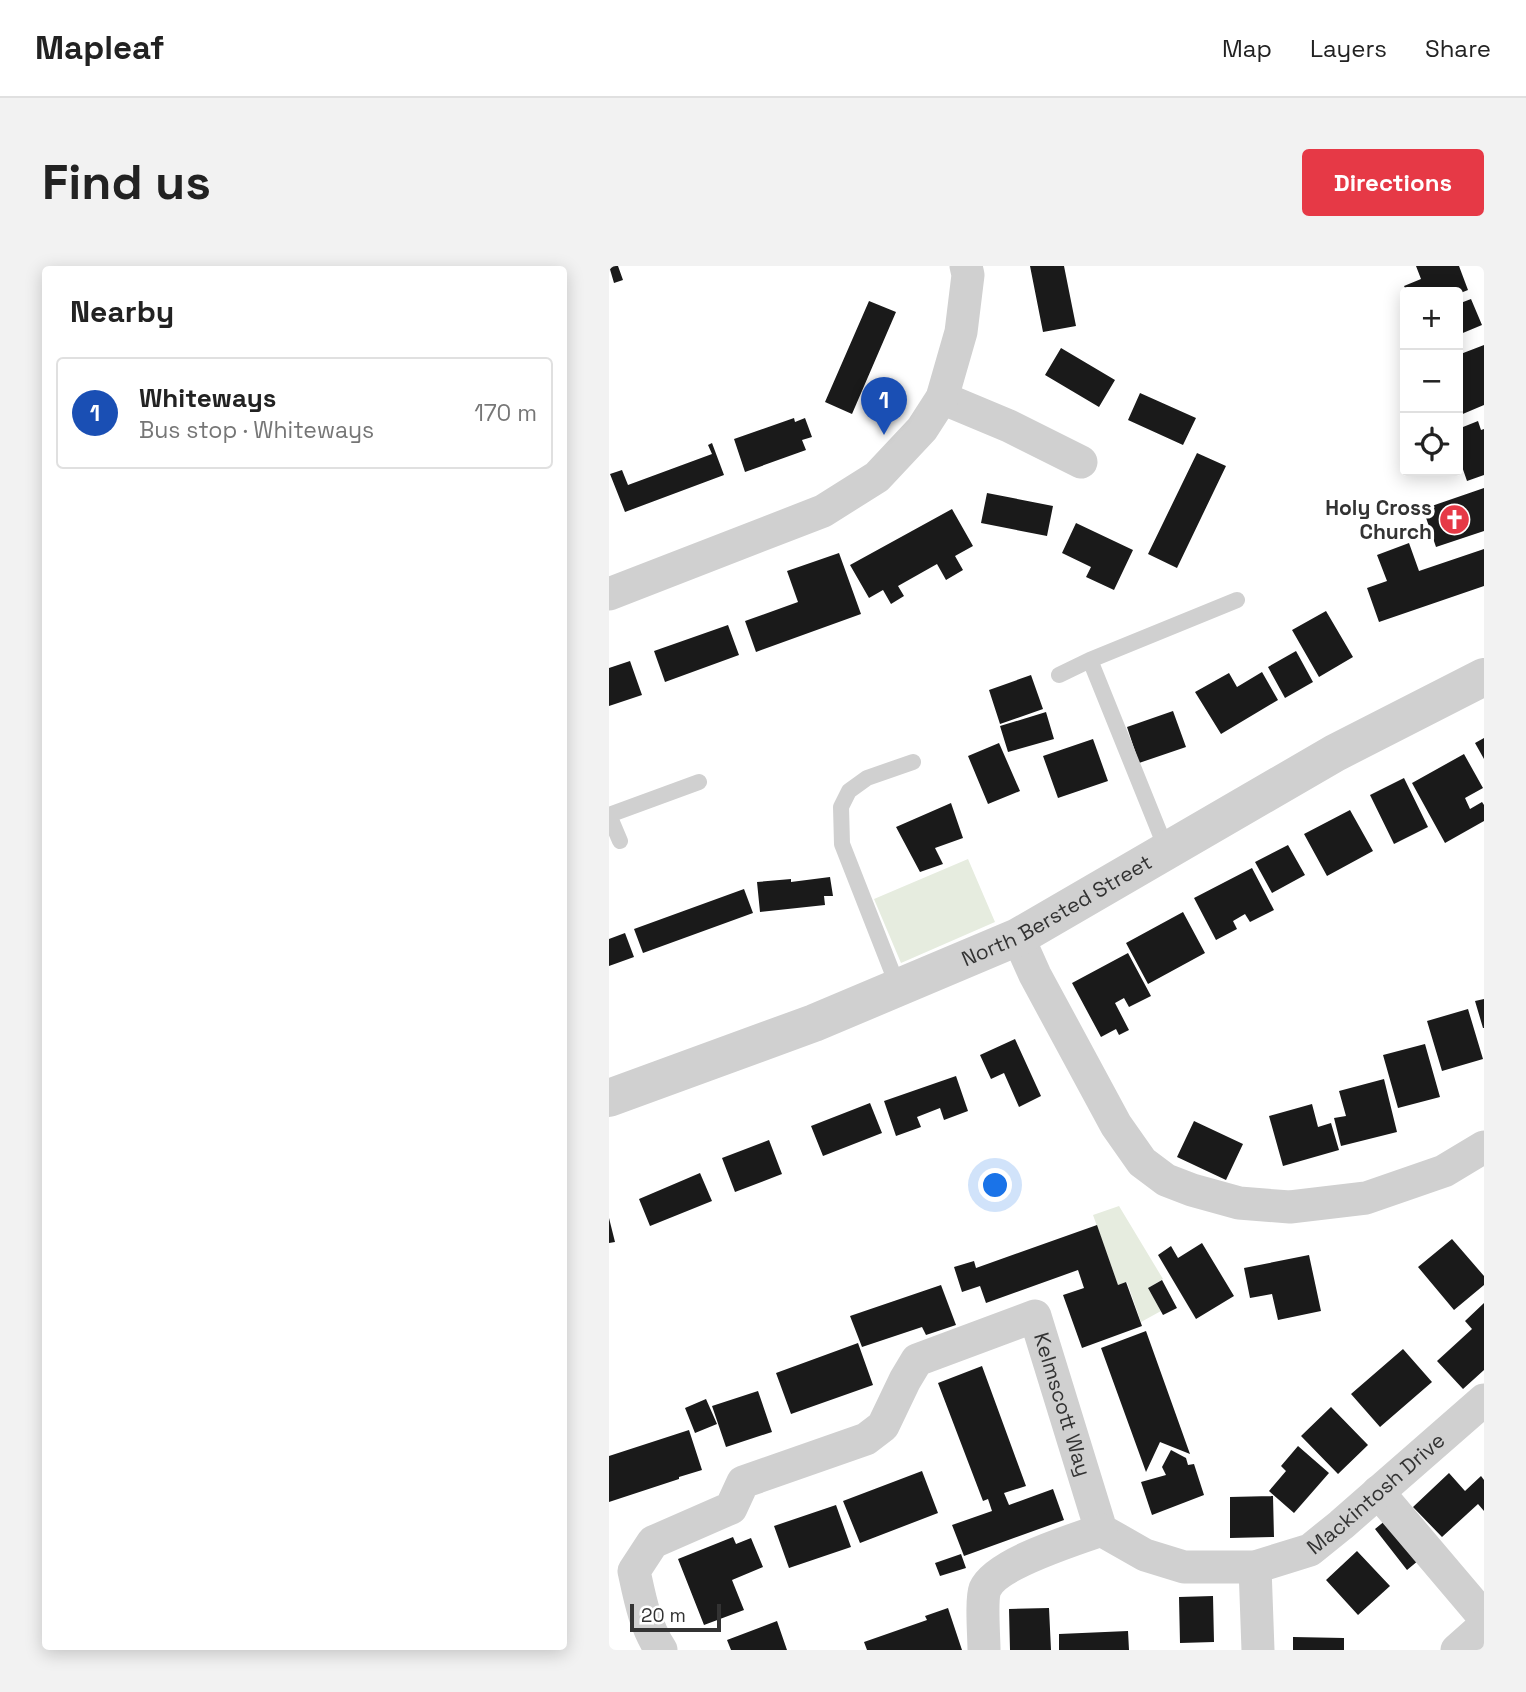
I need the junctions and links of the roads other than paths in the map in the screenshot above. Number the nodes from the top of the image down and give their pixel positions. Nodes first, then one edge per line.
1 (967, 266) edge
2 (942, 398) junction
3 (1081, 462) dead end
4 (609, 594) edge
5 (1237, 600) dead end
6 (1090, 660) junction
7 (1059, 675) dead end
8 (1484, 677) edge
9 (913, 762) dead end
10 (699, 782) dead end
11 (619, 841) dead end
12 (1167, 851) junction
13 (1018, 937) junction
14 (898, 987) junction
15 (609, 1098) edge
16 (1484, 1147) edge
17 (1484, 1400) edge
18 (1378, 1492) junction
19 (1101, 1530) junction
20 (1255, 1567) junction
21 (622, 1571) edge
22 (1484, 1617) edge
23 (1484, 1626) edge
24 (661, 1650) edge
25 (984, 1650) edge
26 (1258, 1650) edge
27 (1457, 1650) edge

1 - 2 street
2 - 3 street
2 - 4 street
5 - 6 lane
6 - 7 lane
6 - 12 lane
8 - 12 street, North Bersted Street
9 - 14 lane
10 - 11 lane
12 - 13 street, North Bersted Street
13 - 14 street, North Bersted Street
13 - 16 street
14 - 15 street, North Bersted Street
17 - 18 street, Mackintosh Drive
18 - 20 street, Mackintosh Drive
18 - 22 street
19 - 20 street
19 - 21 street, Kelmscott Way
19 - 25 street
20 - 26 street
21 - 24 street, Kelmscott Way
23 - 27 street

